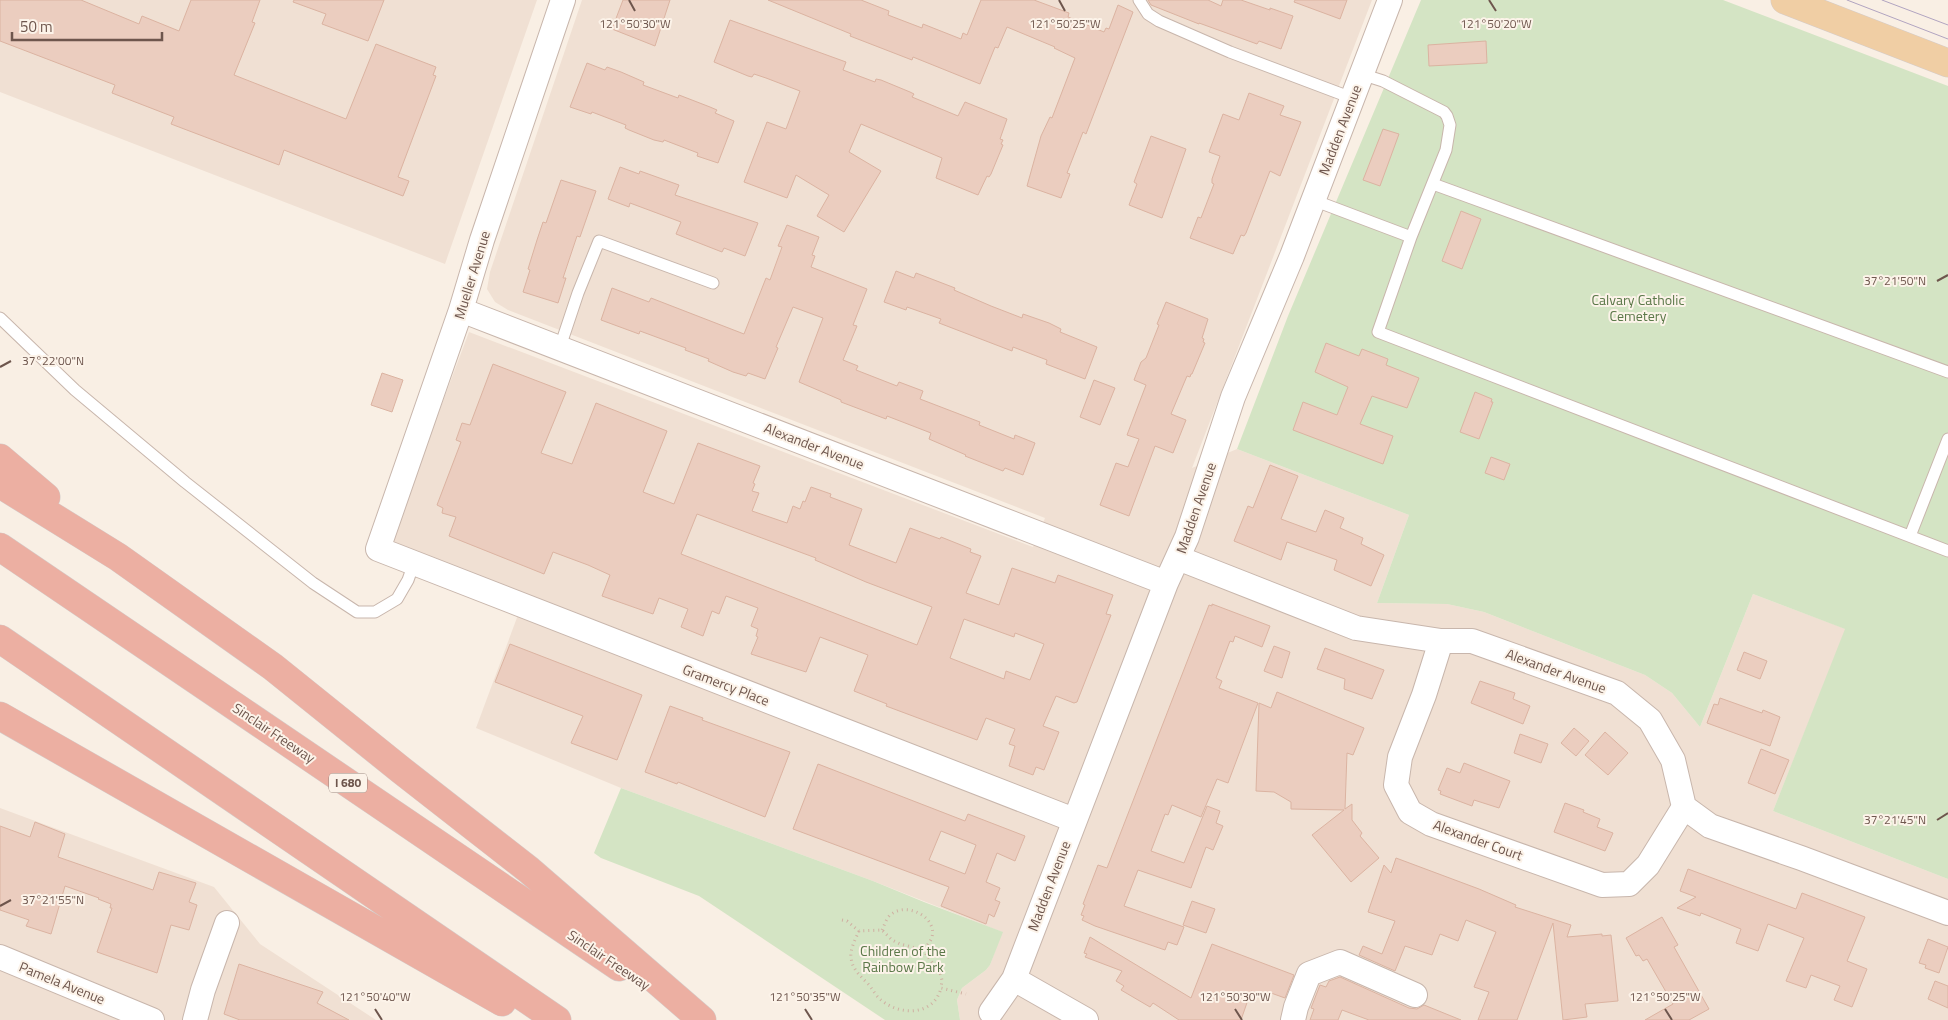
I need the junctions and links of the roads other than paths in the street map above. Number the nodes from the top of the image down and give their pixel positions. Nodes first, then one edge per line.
1 (563, 0) edge
2 (1139, 0) edge
3 (1390, 0) edge
4 (1785, 0) edge
5 (1948, 63) edge
6 (1361, 74) junction
7 (1352, 98) junction
8 (1433, 184) junction
9 (1314, 200) junction
10 (1411, 237) junction
11 (713, 283) dead end
12 (461, 310) junction
13 (0, 318) edge
14 (560, 347) junction
15 (1948, 372) edge
16 (1948, 439) edge
17 (0, 458) edge
18 (0, 484) edge
19 (1910, 536) junction
20 (0, 547) edge
21 (378, 549) joint
22 (1948, 551) edge
23 (118, 557) junction
24 (1178, 558) junction
25 (414, 564) junction
26 (1166, 583) junction
27 (0, 639) edge
28 (1440, 641) junction
29 (0, 716) edge
30 (1684, 807) junction
31 (1074, 820) junction
32 (1948, 914) edge
33 (227, 923) dead end
34 (0, 957) edge
35 (1014, 978) junction
36 (1415, 995) dead end
37 (991, 1012) dead end
38 (152, 1020) edge
39 (195, 1020) edge
40 (533, 1020) edge
41 (557, 1020) edge
42 (696, 1020) edge
43 (702, 1020) edge
44 (1086, 1020) edge
45 (1294, 1020) edge

1 - 12 street, Mueller Avenue
2 - 7 lane
3 - 6 street, Madden Avenue
4 - 5 main road
6 - 7 street, Madden Avenue
6 - 8 lane
7 - 9 street, Madden Avenue
8 - 10 lane
8 - 15 lane
9 - 10 lane
9 - 24 street, Madden Avenue
10 - 19 lane
11 - 14 lane
12 - 14 street, Alexander Avenue
12 - 21 street, Mueller Avenue
13 - 25 lane
14 - 26 street, Alexander Avenue
16 - 19 lane
17 - 23 highway
18 - 23 highway
19 - 22 lane
20 - 42 highway, Sinclair Freeway / I 680
21 - 25 street, Gramercy Place
23 - 43 highway
24 - 26 street, Madden Avenue
24 - 28 street, Alexander Avenue
25 - 31 street, Gramercy Place
26 - 31 street, Madden Avenue
27 - 41 highway
28 - 30 street, Alexander Avenue
28 - 30 street, Alexander Court
29 - 40 highway
30 - 32 street
31 - 35 street, Madden Avenue
33 - 39 street
34 - 38 street, Pamela Avenue
35 - 37 street, Madden Avenue
35 - 44 street
36 - 45 street

